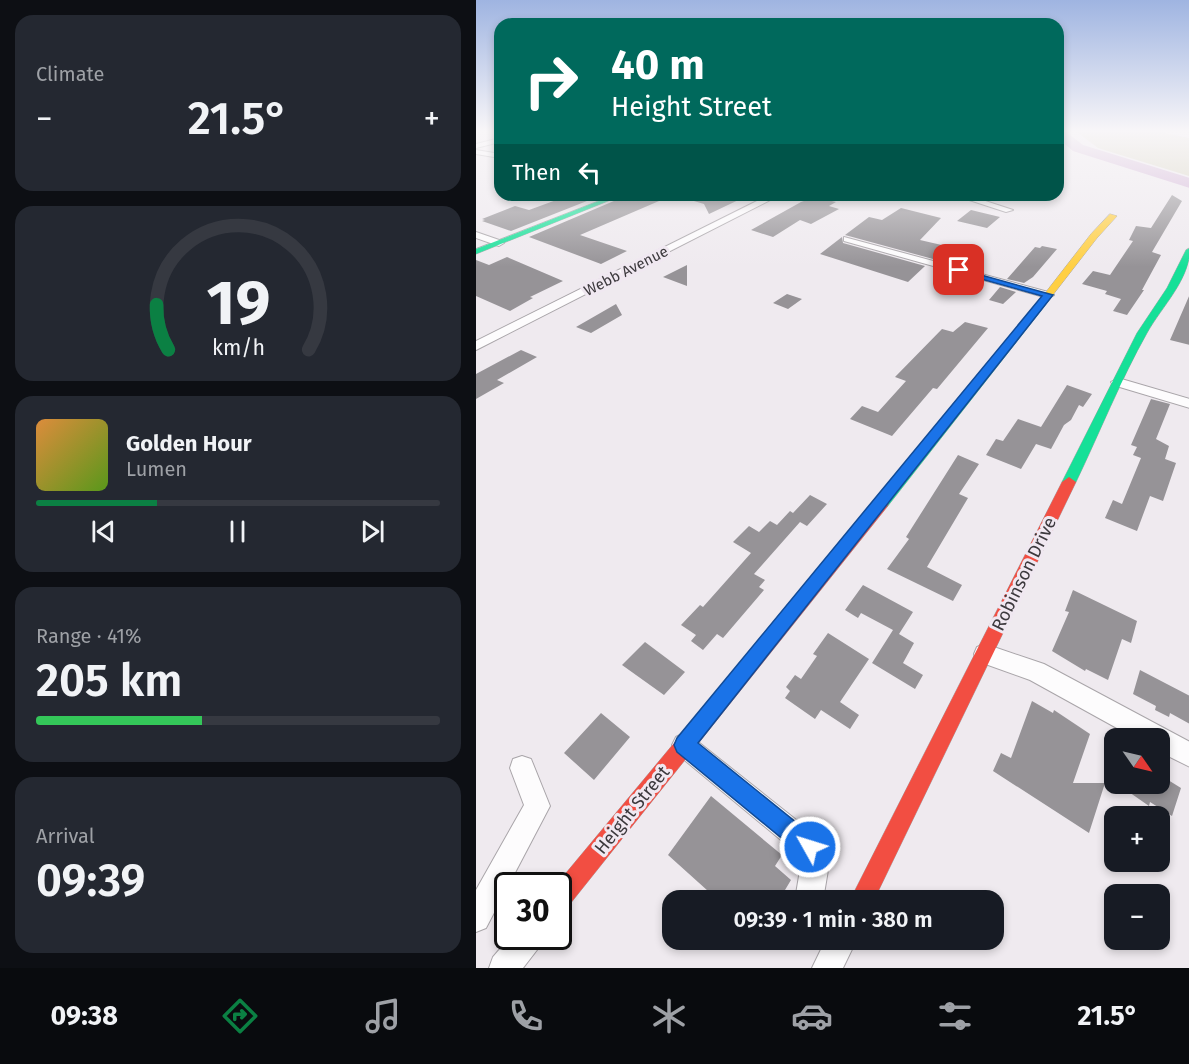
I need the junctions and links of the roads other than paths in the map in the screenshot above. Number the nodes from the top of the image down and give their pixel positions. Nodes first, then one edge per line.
1 (605, 201) edge
2 (764, 201) edge
3 (979, 201) edge
4 (1010, 210) dead end
5 (1113, 216) dead end
6 (476, 235) edge
7 (848, 239) dead end
8 (499, 243) junction
9 (476, 252) edge
10 (1189, 252) edge
11 (1048, 295) junction
12 (476, 346) edge
13 (1118, 382) junction
14 (1190, 404) edge
15 (985, 654) junction
16 (1141, 728) edge
17 (1170, 744) edge
18 (684, 745) junction
19 (1190, 755) edge
20 (522, 768) dead end
21 (572, 884) edge
22 (811, 890) edge
23 (867, 890) edge
24 (476, 918) edge
25 (519, 950) edge
26 (504, 968) edge

1 - 8 street
2 - 12 street, Webb Avenue
3 - 4 street
5 - 11 street, Height Street
6 - 8 street
7 - 11 street
8 - 9 street
10 - 13 street, Robinson Drive
11 - 18 street, Height Street
13 - 14 street
13 - 15 street, Robinson Drive
15 - 16 street
15 - 23 street, Robinson Drive
17 - 19 street
18 - 21 street, Height Street
18 - 22 street
20 - 24 street
25 - 26 street

